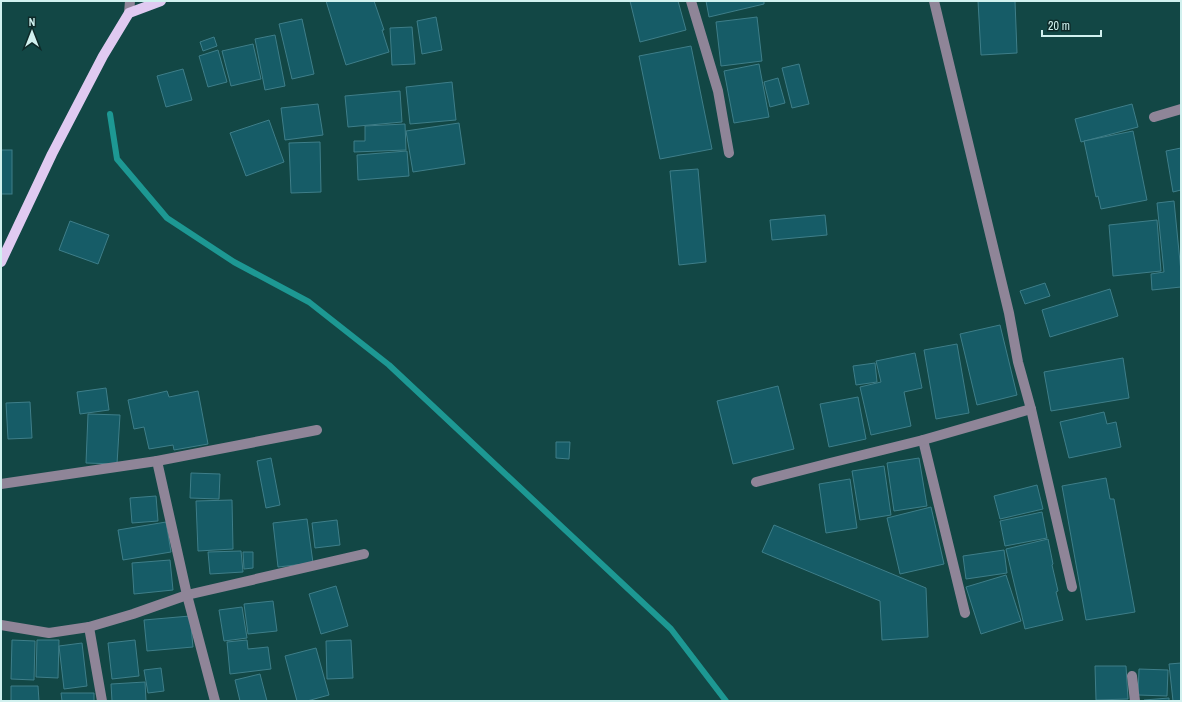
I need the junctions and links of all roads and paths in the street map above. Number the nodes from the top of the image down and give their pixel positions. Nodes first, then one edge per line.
1 (130, 1) edge
2 (161, 1) edge
3 (691, 1) edge
4 (934, 1) edge
5 (129, 13) junction
6 (1181, 109) edge
7 (1154, 117) dead end
8 (729, 153) dead end
9 (1, 262) edge
10 (1031, 409) junction
11 (317, 430) dead end
12 (923, 440) junction
13 (157, 460) junction
14 (756, 482) dead end
15 (1, 484) edge
16 (364, 554) dead end
17 (1072, 587) dead end
18 (187, 595) junction
19 (965, 613) dead end
20 (1, 625) edge
21 (89, 627) junction
22 (1132, 676) dead end
23 (102, 701) edge
24 (215, 701) edge
25 (1135, 701) edge

1 - 5 street
2 - 5 main road
3 - 8 street
4 - 10 street
5 - 9 main road
6 - 7 street
10 - 12 street
10 - 17 street
11 - 13 street
12 - 14 street
12 - 19 street
13 - 15 street
13 - 18 street
16 - 18 street
18 - 21 street
18 - 24 street
20 - 21 street
21 - 23 street
22 - 25 street

